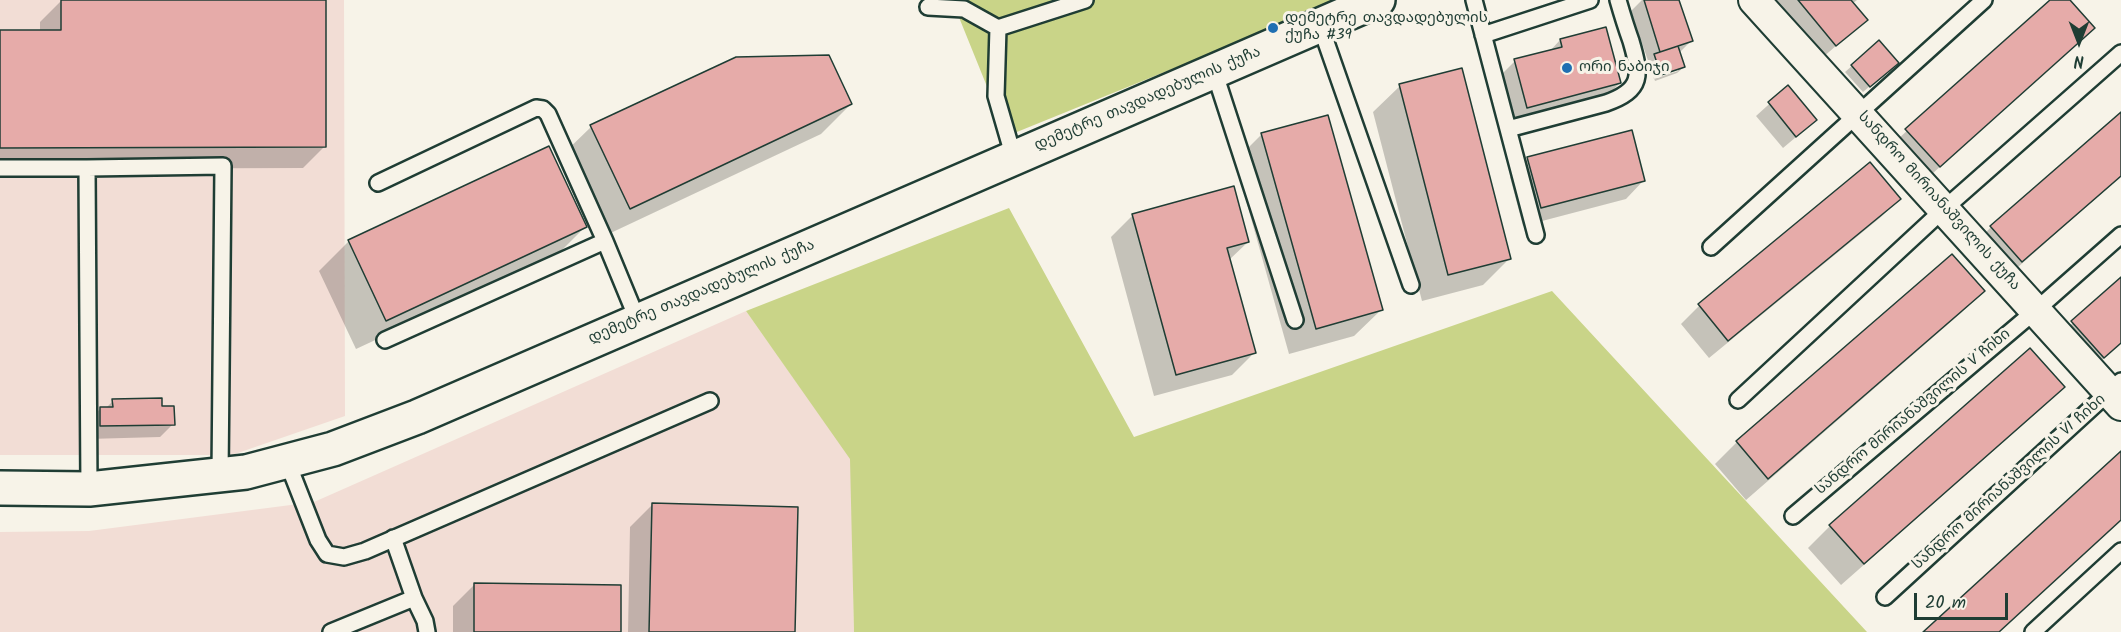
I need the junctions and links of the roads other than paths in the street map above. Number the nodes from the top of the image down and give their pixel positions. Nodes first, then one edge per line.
1 (1085, 0) edge
2 (1378, 0) edge
3 (1474, 0) edge
4 (1590, 0) edge
5 (1618, 0) edge
6 (1754, 0) edge
7 (1984, 0) edge
8 (928, 7) dead end
9 (1320, 25) junction
10 (998, 28) junction
11 (1483, 35) junction
12 (2121, 53) edge
13 (1214, 71) junction
14 (1857, 114) junction
15 (1508, 129) junction
16 (1014, 158) junction
17 (0, 168) edge
18 (87, 168) junction
19 (378, 183) dead end
20 (1944, 209) junction
21 (1536, 235) dead end
22 (2121, 235) edge
23 (605, 241) junction
24 (1711, 247) dead end
25 (1411, 285) dead end
26 (2036, 311) junction
27 (1295, 320) dead end
28 (638, 321) junction
29 (385, 340) dead end
30 (2117, 393) edge
31 (1738, 400) dead end
32 (710, 401) dead end
33 (287, 461) junction
34 (220, 475) junction
35 (0, 488) edge
36 (89, 489) junction
37 (1793, 516) dead end
38 (393, 538) junction
39 (2121, 551) edge
40 (1884, 597) dead end
41 (414, 598) junction
42 (331, 632) edge
43 (427, 632) edge
44 (2033, 632) edge

1 - 10 lane
2 - 9 main road, დემეტრე თავდადებულის ქუჩა
3 - 11 lane
4 - 11 lane
5 - 15 lane
6 - 14 street, სანდრო მირიანაშვილის ქუჩა
7 - 14 lane
8 - 10 lane
9 - 13 main road, დემეტრე თავდადებულის ქუჩა
9 - 25 lane
10 - 16 lane
11 - 15 lane
12 - 20 lane
13 - 16 main road, დემეტრე თავდადებულის ქუჩა
13 - 27 lane
14 - 20 street, სანდრო მირიანაშვილის ქუჩა
14 - 24 lane
15 - 21 lane
16 - 28 main road, დემეტრე თავდადებულის ქუჩა
17 - 18 lane
18 - 34 lane
18 - 36 lane
19 - 23 lane
20 - 26 street, სანდრო მირიანაშვილის ქუჩა
20 - 31 lane
22 - 26 lane
23 - 28 lane
23 - 29 lane
26 - 30 street, სანდრო მირიანაშვილის ქუჩა
26 - 37 lane, სანდრო მირიანაშვილის V ჩიხი
28 - 33 main road, დემეტრე თავდადებულის ქუჩა
30 - 40 lane, სანდრო მირიანაშვილის VI ჩიხი
32 - 38 lane
33 - 34 main road, დემეტრე თავდადებულის ქუჩა
33 - 38 lane
34 - 36 main road, დემეტრე თავდადებულის ქუჩა
35 - 36 main road, დემეტრე თავდადებულის ქუჩა
38 - 41 lane
39 - 44 lane
41 - 42 lane
41 - 43 lane

